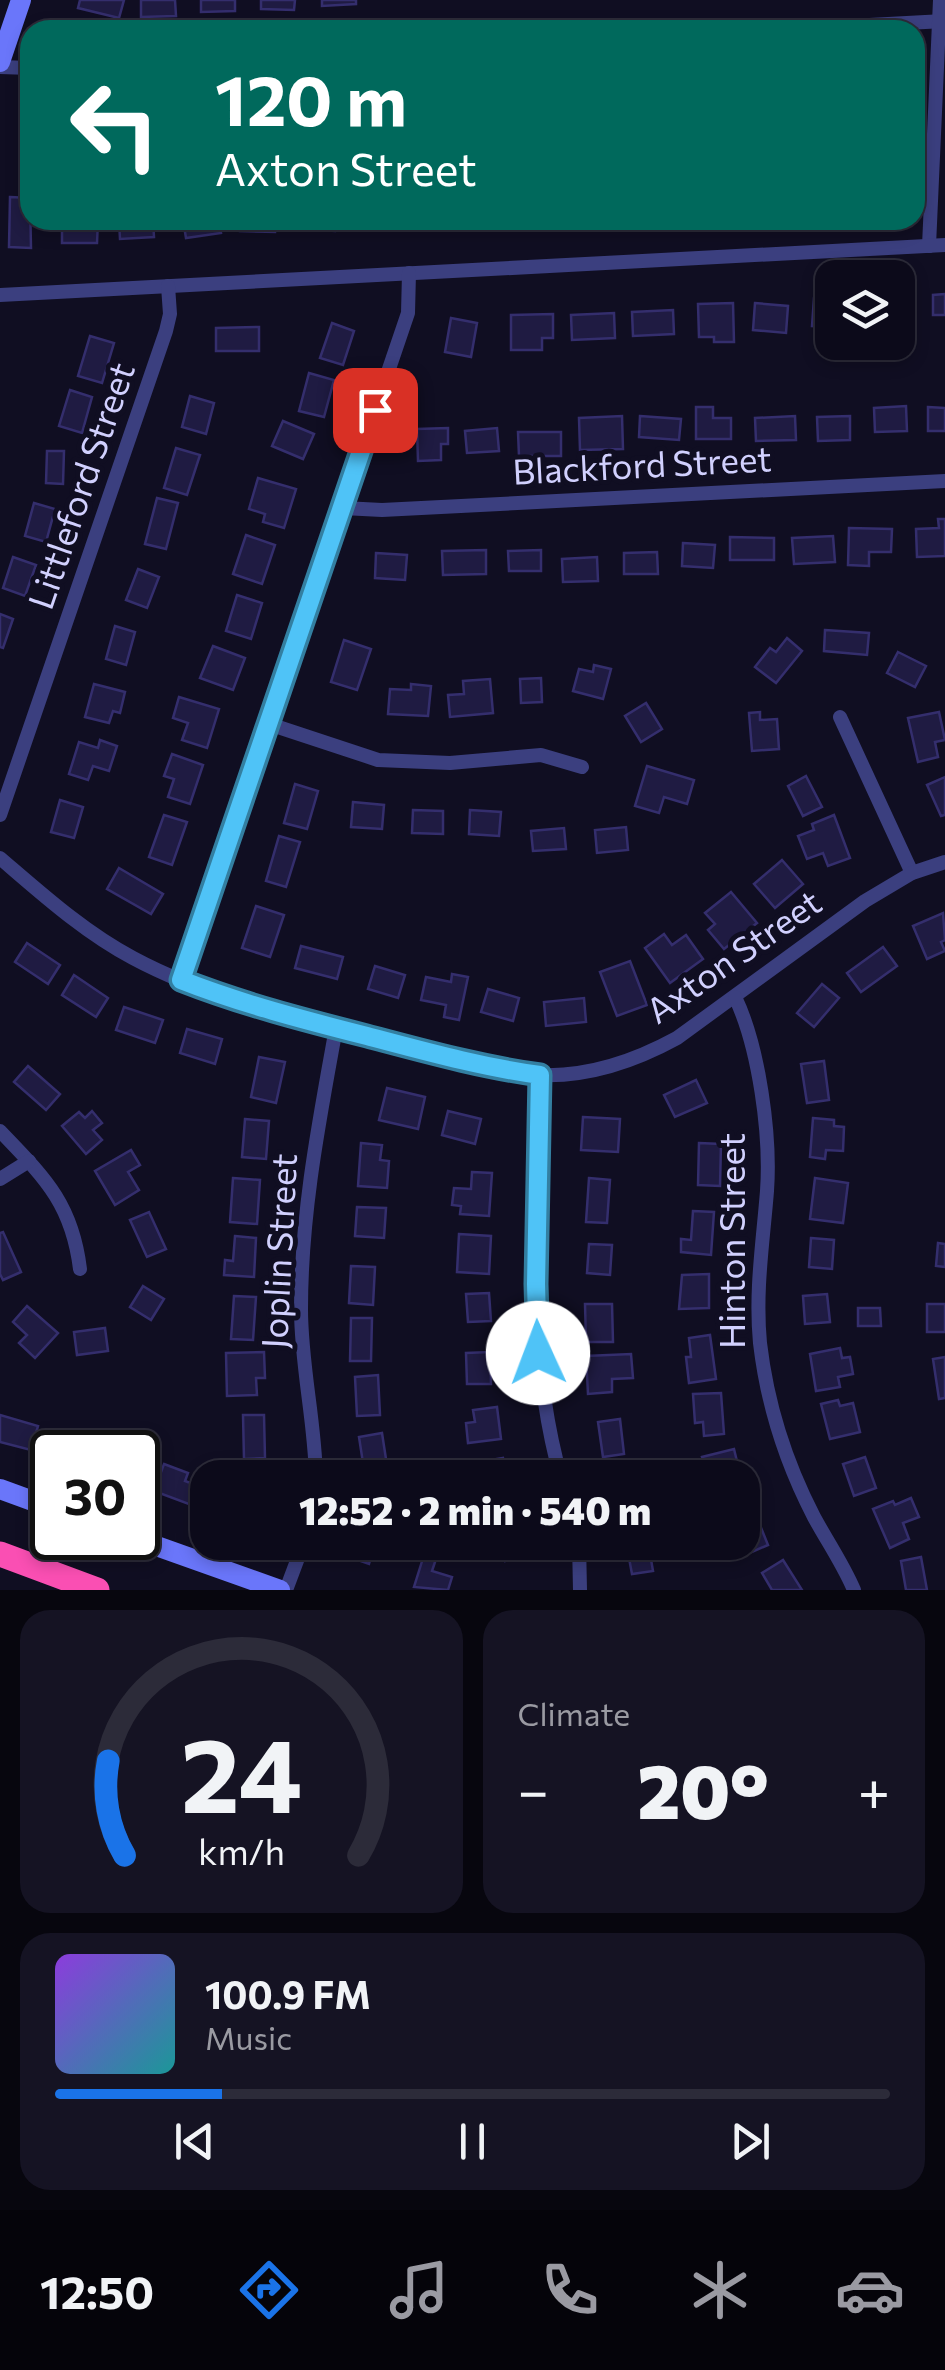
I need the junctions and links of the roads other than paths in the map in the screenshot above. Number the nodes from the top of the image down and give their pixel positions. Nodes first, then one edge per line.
1 (21, 0) edge
2 (940, 0) edge
3 (942, 21) edge
4 (0, 65) edge
5 (937, 246) edge
6 (409, 273) junction
7 (168, 286) junction
8 (0, 295) edge
9 (945, 480) edge
10 (343, 508) junction
11 (840, 717) dead end
12 (269, 724) junction
13 (582, 767) dead end
14 (0, 815) edge
15 (0, 858) edge
16 (945, 862) edge
17 (912, 873) junction
18 (181, 980) junction
19 (735, 997) junction
20 (336, 1028) junction
21 (540, 1075) junction
22 (0, 1131) edge
23 (28, 1161) junction
24 (0, 1179) edge
25 (80, 1269) dead end
26 (314, 1460) edge
27 (556, 1460) edge
28 (0, 1490) edge
29 (30, 1500) edge
30 (160, 1547) edge
31 (0, 1554) edge
32 (296, 1560) edge
33 (579, 1560) edge
34 (97, 1590) edge
35 (283, 1590) edge
36 (580, 1590) edge
37 (854, 1590) edge

1 - 4 street
2 - 3 street
3 - 5 street
5 - 6 street
6 - 7 street
6 - 10 street
7 - 8 street
7 - 14 street, Littleford Street
9 - 10 street, Blackford Street
10 - 12 street
11 - 17 street
12 - 13 street
12 - 18 street
15 - 18 street, Axton Street
16 - 17 street, Axton Street
17 - 19 street, Axton Street
18 - 20 street, Axton Street
19 - 21 street, Axton Street
19 - 37 street, Hinton Street
20 - 21 street, Axton Street
20 - 26 street, Joplin Street
21 - 27 street
22 - 23 street
23 - 24 street
23 - 25 street
28 - 29 street
30 - 35 street
31 - 34 highway
32 - 35 street
33 - 36 street

